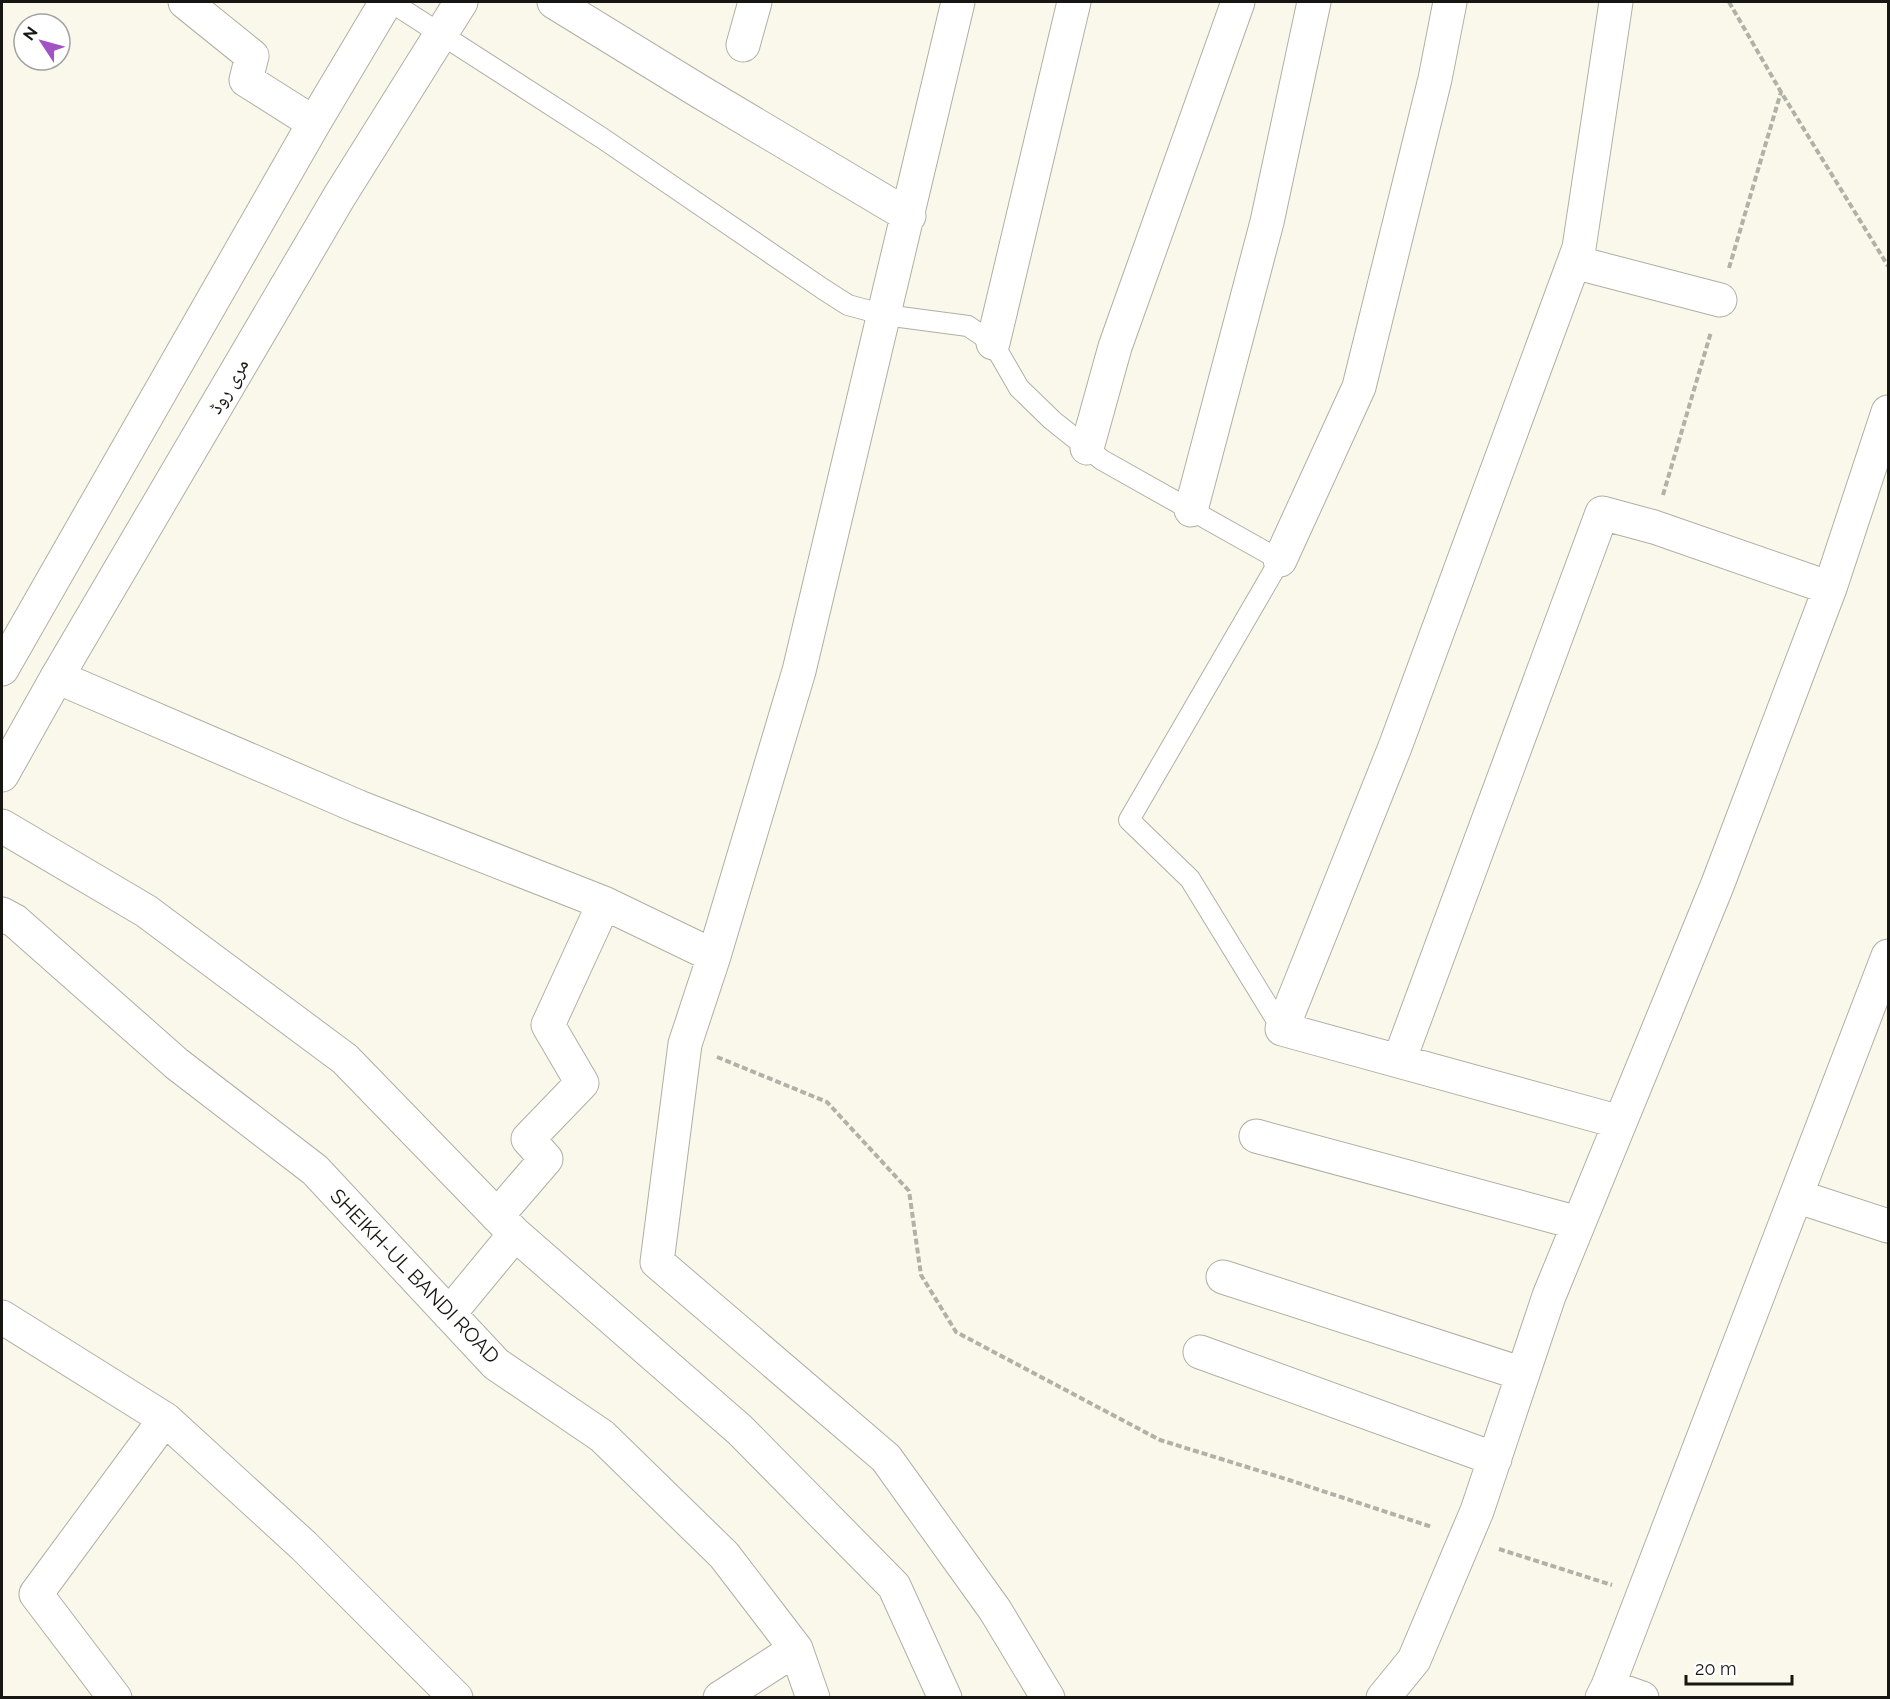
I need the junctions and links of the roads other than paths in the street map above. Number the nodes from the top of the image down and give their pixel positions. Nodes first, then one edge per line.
1 (185, 2) edge
2 (386, 2) edge
3 (392, 2) edge
4 (461, 2) edge
5 (554, 2) edge
6 (755, 2) edge
7 (958, 2) edge
8 (1074, 2) edge
9 (1238, 2) edge
10 (1314, 2) edge
11 (1450, 2) edge
12 (1616, 2) edge
13 (441, 34) junction
14 (743, 45) dead end
15 (314, 123) junction
16 (909, 216) junction
17 (1574, 262) junction
18 (1720, 300) dead end
19 (885, 315) junction
20 (993, 343) junction
21 (1888, 412) edge
22 (1087, 448) junction
23 (1191, 510) junction
24 (1280, 560) junction
25 (1830, 588) junction
26 (2, 669) edge
27 (57, 678) junction
28 (2, 776) edge
29 (2, 826) edge
30 (603, 903) junction
31 (2, 914) edge
32 (714, 956) junction
33 (1888, 956) edge
34 (1282, 1029) junction
35 (1399, 1061) junction
36 (1620, 1122) junction
37 (1256, 1136) dead end
38 (1796, 1196) junction
39 (1578, 1223) junction
40 (506, 1225) junction
41 (1888, 1226) edge
42 (1223, 1277) dead end
43 (449, 1314) junction
44 (2, 1317) edge
45 (1200, 1352) dead end
46 (1522, 1374) junction
47 (165, 1419) junction
48 (1495, 1459) junction
49 (796, 1648) junction
50 (1605, 1692) edge
51 (1653, 1697) edge
52 (115, 1698) edge
53 (456, 1698) edge
54 (720, 1698) edge
55 (813, 1698) edge
56 (945, 1698) edge
57 (1048, 1698) edge
58 (1383, 1698) edge

1 - 15 street
2 - 15 street
3 - 13 lane
4 - 13 street, مری روڈ
5 - 16 street
6 - 14 street
7 - 16 street
8 - 20 street
9 - 22 street
10 - 23 street
11 - 24 street
12 - 17 street
13 - 19 lane
13 - 27 street, مری روڈ
15 - 26 street
16 - 19 street
17 - 18 street
17 - 34 street
19 - 20 lane
19 - 32 street
20 - 22 lane
21 - 25 street
22 - 23 lane
23 - 24 lane
24 - 34 lane
25 - 35 street
25 - 36 street
27 - 28 street, مری روڈ
27 - 30 street
29 - 40 street
30 - 32 street
30 - 40 street
31 - 43 street, SHEIKH-UL BANDI ROAD
32 - 57 street
33 - 38 street
34 - 35 street
35 - 36 street
36 - 39 street
37 - 39 street
38 - 41 street
38 - 50 street
39 - 46 street
40 - 43 street
40 - 56 street
42 - 46 street
43 - 49 street, SHEIKH-UL BANDI ROAD
44 - 47 street
45 - 48 street
46 - 48 street
47 - 52 street
47 - 53 street
48 - 58 street
49 - 54 street
49 - 55 street, SHEIKH-UL BANDI ROAD
50 - 51 street

